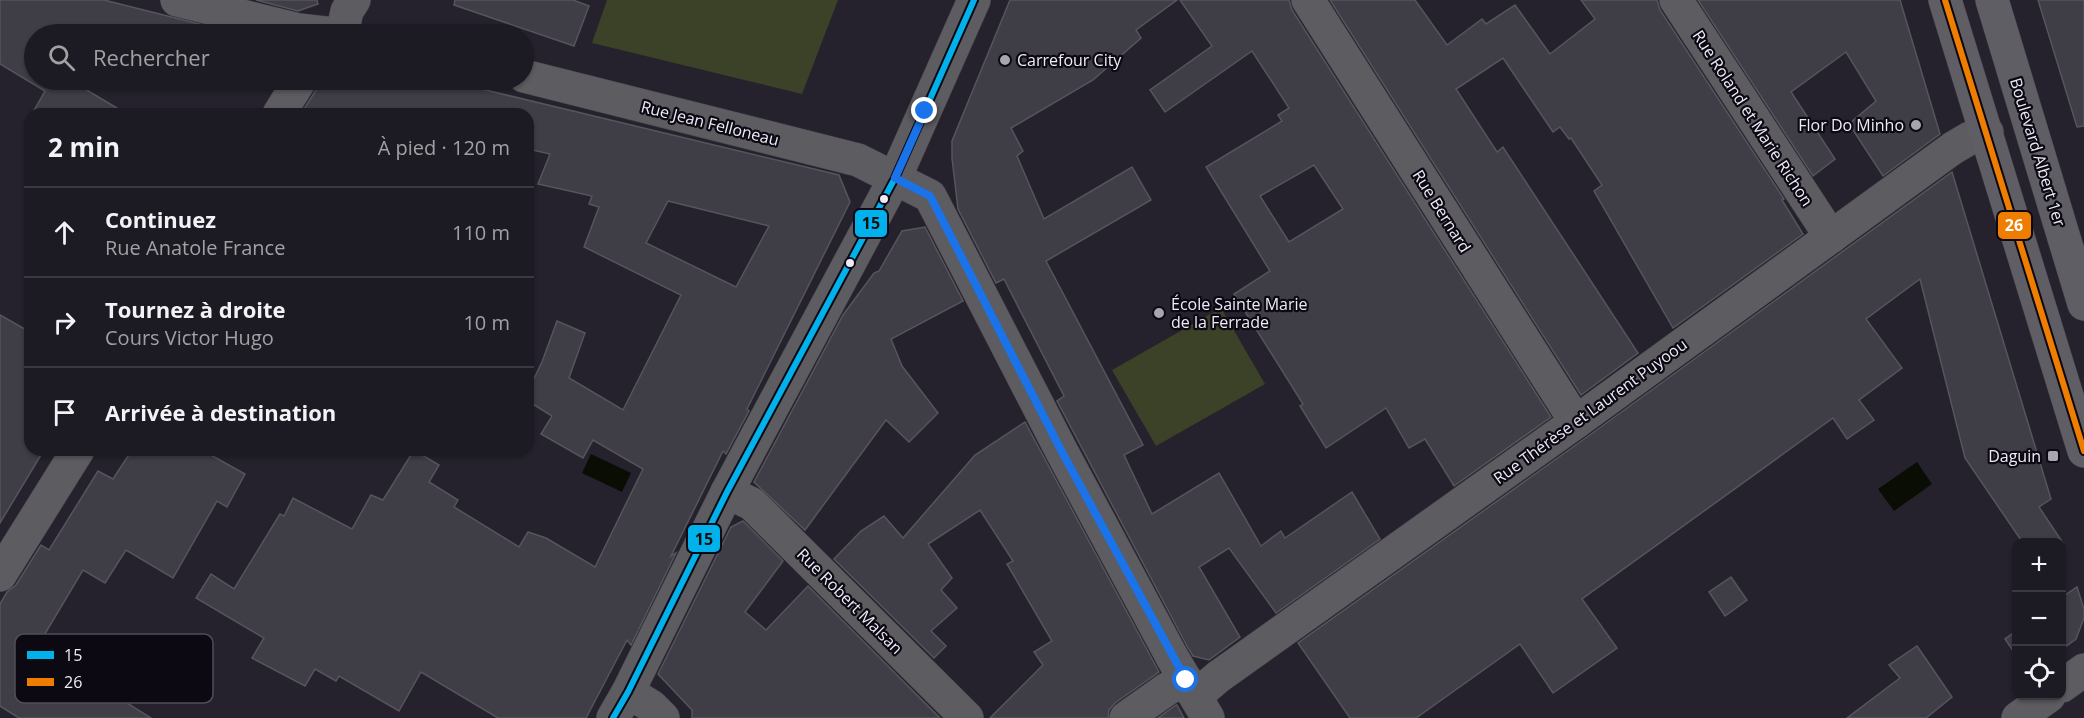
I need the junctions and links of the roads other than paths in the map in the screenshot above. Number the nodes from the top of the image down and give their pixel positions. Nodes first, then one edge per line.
1 (177, 0) edge
2 (354, 0) edge
3 (974, 0) edge
4 (1308, 0) edge
5 (1676, 0) edge
6 (1945, 0) edge
7 (1992, 0) edge
8 (275, 24) edge
9 (336, 24) edge
10 (534, 79) edge
11 (294, 90) edge
12 (283, 108) edge
13 (1987, 132) junction
14 (895, 178) junction
15 (1831, 237) junction
16 (2084, 304) edge
17 (1576, 422) junction
18 (2084, 451) edge
19 (74, 456) edge
20 (727, 492) junction
21 (0, 576) edge
22 (2084, 670) edge
23 (2066, 683) edge
24 (1197, 698) edge
25 (2043, 700) edge
26 (620, 705) edge
27 (663, 718) edge
28 (967, 718) edge
29 (1126, 718) edge
30 (2018, 718) edge

1 - 8 street
2 - 9 street
3 - 14 street
4 - 17 street, Rue Bernard
5 - 15 street, Rue Roland et Marie Richon
6 - 13 main road
7 - 16 main road, Boulevard Albert 1er
10 - 14 street, Rue Jean Felloneau
11 - 12 street
13 - 15 street, Rue Thérèse et Laurent Puyoou
13 - 18 main road
14 - 20 street
14 - 24 street, Rue Jean Felloneau
15 - 17 street, Rue Thérèse et Laurent Puyoou
17 - 24 street, Rue Thérèse et Laurent Puyoou
19 - 21 street
20 - 26 street
20 - 28 street, Rue Robert Malsan
22 - 23 street
24 - 29 street
25 - 30 street
26 - 27 street

